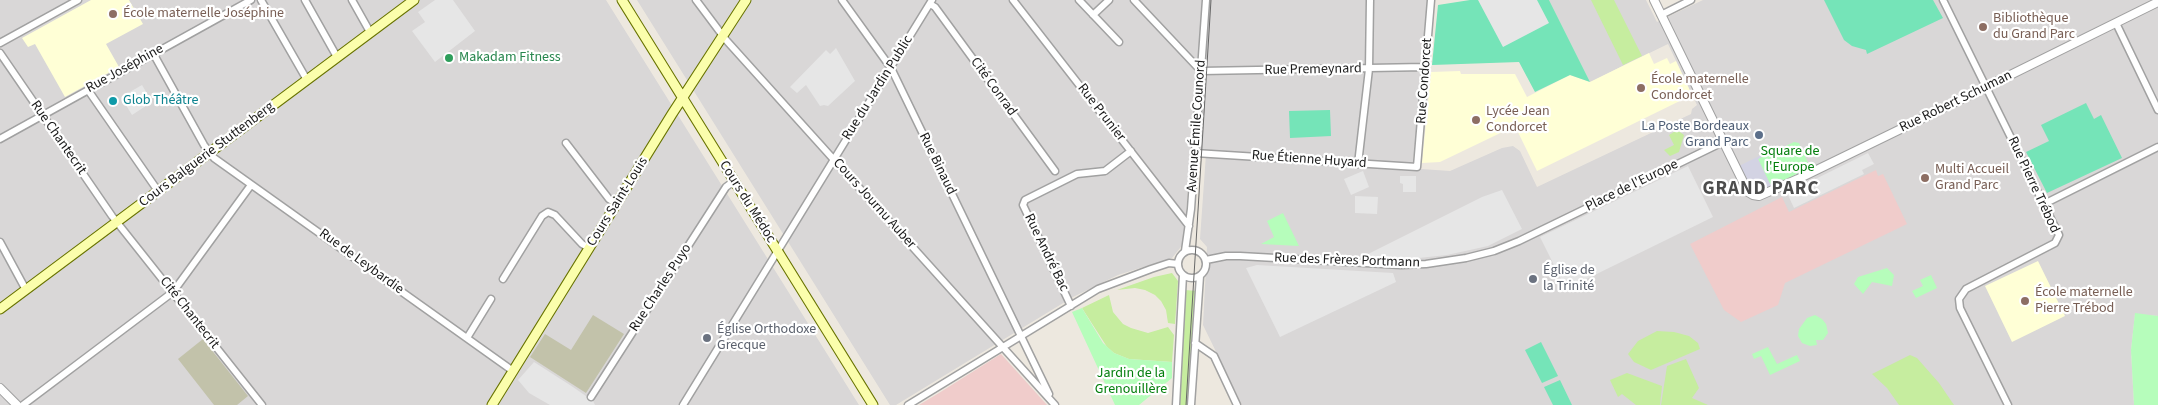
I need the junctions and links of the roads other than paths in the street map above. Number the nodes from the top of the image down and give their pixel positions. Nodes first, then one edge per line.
1 (78, 0) edge
2 (251, 0) edge
3 (262, 0) edge
4 (305, 0) edge
5 (352, 0) edge
6 (414, 0) edge
7 (622, 0) edge
8 (696, 0) edge
9 (746, 0) edge
10 (842, 0) edge
11 (1013, 0) edge
12 (1079, 0) edge
13 (1109, 0) edge
14 (1134, 0) edge
15 (1206, 0) edge
16 (1370, 0) edge
17 (1431, 0) edge
18 (1654, 0) edge
19 (1691, 0) edge
20 (1943, 0) edge
21 (931, 2) edge
22 (2158, 2) edge
23 (1093, 15) junction
24 (1661, 15) junction
25 (2116, 23) junction
26 (370, 32) junction
27 (724, 36) junction
28 (1119, 42) dead end
29 (0, 43) edge
30 (0, 53) edge
31 (153, 53) junction
32 (337, 57) junction
33 (1425, 67) junction
34 (891, 68) junction
35 (1368, 68) junction
36 (1201, 71) junction
37 (307, 80) junction
38 (1986, 87) junction
39 (88, 90) junction
40 (682, 98) junction
41 (2158, 110) edge
42 (43, 115) junction
43 (0, 139) edge
44 (1723, 142) junction
45 (566, 143) dead end
46 (2158, 147) edge
47 (1131, 151) junction
48 (209, 153) junction
49 (1195, 153) junction
50 (834, 160) junction
51 (1418, 161) joint
52 (1358, 164) junction
53 (1055, 171) dead end
54 (734, 180) junction
55 (251, 185) junction
56 (158, 191) junction
57 (617, 204) junction
58 (2044, 204) junction
59 (117, 222) junction
60 (1189, 226) junction
61 (1541, 230) joint
62 (0, 242) edge
63 (589, 248) junction
64 (778, 251) junction
65 (1185, 251) junction
66 (1206, 260) junction
67 (1178, 264) junction
68 (1183, 275) junction
69 (1200, 276) junction
70 (503, 279) dead end
71 (26, 290) junction
72 (173, 292) junction
73 (491, 299) dead end
74 (1071, 306) junction
75 (0, 309) edge
76 (1020, 336) junction
77 (467, 338) junction
78 (1196, 343) junction
79 (1002, 346) junction
80 (513, 371) junction
81 (0, 388) edge
82 (591, 397) dead end
83 (1054, 404) edge
84 (17, 405) edge
85 (23, 405) edge
86 (262, 405) edge
87 (492, 405) edge
88 (683, 405) edge
89 (873, 405) edge
90 (908, 405) edge
91 (1176, 405) edge
92 (1191, 405) edge
93 (1238, 405) edge
94 (2008, 405) edge

1 - 29 street
2 - 31 street, Rue Joséphine
3 - 37 street
4 - 32 street
5 - 26 street
6 - 26 main road, Cours Balguerie Stuttenberg
7 - 40 main road, Cours du Médoc
8 - 27 street, Cours Journu Auber
9 - 27 main road, Cours Saint-Louis
10 - 34 street, Rue Binaud
11 - 47 street, Rue Prunier
12 - 23 street
13 - 23 street
14 - 36 street
15 - 36 street, Avenue Émile Counord
16 - 35 street
17 - 33 street, Rue Condorcet
18 - 24 street
19 - 24 street
20 - 38 street, Rue Pierre Trébod
21 - 34 street, Rue du Jardin Public
21 - 53 street, Cité Conrad
22 - 25 street, Rue Robert Schuman
23 - 28 street
24 - 44 street
25 - 38 street, Rue Robert Schuman
25 - 41 street
26 - 32 main road, Cours Balguerie Stuttenberg
27 - 40 main road, Cours Saint-Louis
27 - 50 street, Cours Journu Auber
30 - 42 street, Rue Chantecrit
31 - 39 street, Rue Joséphine
31 - 48 street
32 - 37 main road, Cours Balguerie Stuttenberg
33 - 35 street, Rue Premeynard
33 - 51 street, Rue Condorcet
34 - 50 street, Rue du Jardin Public
34 - 76 street, Rue Binaud
35 - 36 street, Rue Premeynard
35 - 52 street
36 - 49 street, Avenue Émile Counord
37 - 48 main road, Cours Balguerie Stuttenberg
38 - 44 street, Rue Robert Schuman
38 - 58 street, Rue Pierre Trébod
39 - 42 street, Rue Joséphine
39 - 56 street
40 - 54 main road, Cours du Médoc
40 - 57 main road, Cours Saint-Louis
42 - 43 street, Rue Joséphine
42 - 59 street, Rue Chantecrit
44 - 61 street, Place de l'Europe
45 - 57 street
46 - 58 street
47 - 60 street, Rue Prunier
47 - 74 street, Rue André Bac
48 - 55 street, Rue de Leybardie
48 - 56 main road, Cours Balguerie Stuttenberg
49 - 52 street, Rue Étienne Huyard
49 - 60 street, Avenue Émile Counord
50 - 64 street, Rue du Jardin Public
50 - 79 street, Cours Journu Auber
51 - 52 street, Rue Étienne Huyard
54 - 64 main road, Cours du Médoc
54 - 82 street, Rue Charles Puyo
55 - 72 street
55 - 77 street, Rue de Leybardie
56 - 59 main road, Cours Balguerie Stuttenberg
57 - 63 main road, Cours Saint-Louis
58 - 94 street, Rue Pierre Trébod
59 - 71 main road, Cours Balguerie Stuttenberg
59 - 72 street, Cité Chantecrit
60 - 65 street, Avenue Émile Counord
61 - 66 street, Rue des Frères Portmann
62 - 71 street
63 - 70 street
63 - 80 main road, Cours Saint-Louis
64 - 88 street, Rue du Jardin Public
64 - 89 main road, Cours du Médoc
65 - 66 street
65 - 67 street
66 - 69 street
67 - 68 street
67 - 74 street
68 - 69 street
68 - 91 street
69 - 78 street
71 - 75 main road, Cours Balguerie Stuttenberg
72 - 85 street
72 - 86 street, Cité Chantecrit
73 - 77 street
74 - 76 street
76 - 79 street
76 - 83 street, Rue Binaud
77 - 80 street, Rue de Leybardie
78 - 92 street
78 - 93 street
79 - 83 street, Cours Journu Auber
79 - 90 street
80 - 87 main road, Cours Saint-Louis
81 - 84 street

